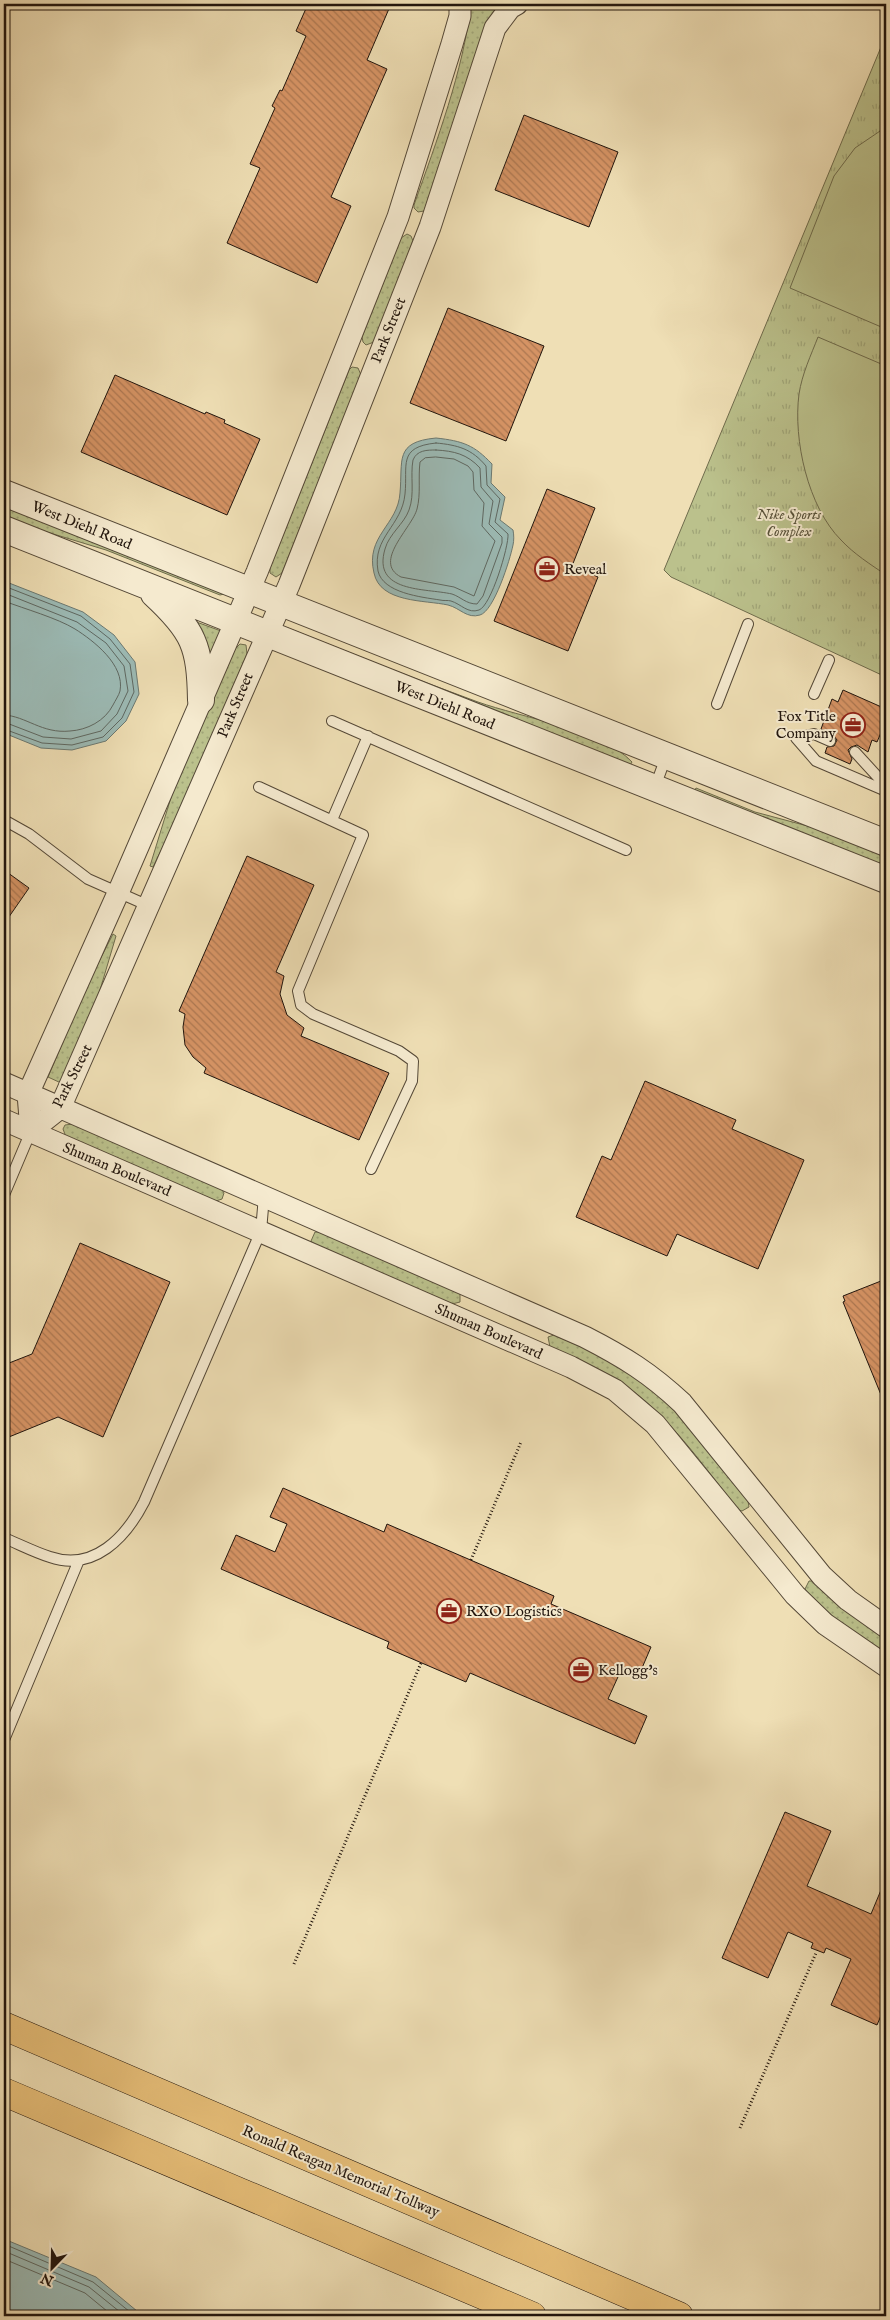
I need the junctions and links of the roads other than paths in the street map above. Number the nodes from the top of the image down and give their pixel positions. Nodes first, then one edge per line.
1 (460, 4) edge
2 (517, 4) edge
3 (4, 494) edge
4 (4, 529) edge
5 (144, 586) junction
6 (248, 591) junction
7 (280, 604) junction
8 (235, 622) junction
9 (748, 624) dead end
10 (266, 634) junction
11 (829, 660) dead end
12 (814, 694) dead end
13 (202, 700) junction
14 (717, 704) dead end
15 (332, 721) dead end
16 (368, 736) junction
17 (829, 744) dead end
18 (854, 755) dead end
19 (666, 757) junction
20 (259, 787) dead end
21 (654, 788) junction
22 (886, 788) edge
23 (4, 820) edge
24 (332, 820) junction
25 (886, 843) edge
26 (626, 850) dead end
27 (886, 880) edge
28 (118, 894) junction
29 (149, 906) junction
30 (4, 1083) edge
31 (28, 1094) junction
32 (60, 1108) junction
33 (4, 1120) edge
34 (31, 1132) junction
35 (371, 1169) dead end
36 (7, 1180) edge
37 (4, 1195) edge
38 (264, 1196) junction
39 (261, 1231) junction
40 (4, 1538) edge
41 (79, 1560) junction
42 (886, 1627) edge
43 (886, 1666) edge
44 (4, 1740) edge
45 (4, 2026) edge
46 (4, 2092) edge
47 (532, 2316) edge
48 (679, 2316) edge

1 - 6 street, Park Street
2 - 7 street, Park Street
3 - 6 street, West Diehl Road
4 - 5 street, West Diehl Road
5 - 8 street, West Diehl Road
5 - 13 street
6 - 7 street, West Diehl Road
6 - 8 street, Park Street
7 - 10 street, Park Street
7 - 19 street, West Diehl Road
8 - 10 street, West Diehl Road
8 - 13 street, Park Street
9 - 14 lane
10 - 21 street, West Diehl Road
10 - 29 street, Park Street
11 - 12 lane
13 - 28 street, Park Street
15 - 16 lane
16 - 24 lane
16 - 26 lane
17 - 22 lane
18 - 22 lane
19 - 21 lane
19 - 25 street, West Diehl Road
20 - 24 lane
21 - 27 street, West Diehl Road
23 - 28 lane
24 - 35 lane
28 - 29 lane
28 - 31 street, Park Street
29 - 32 street, Park Street
30 - 31 street
31 - 32 street
31 - 34 street, Park Street
32 - 34 street, Park Street
32 - 38 street
33 - 34 street, Shuman Boulevard
34 - 36 lane
34 - 39 street, Shuman Boulevard
36 - 37 lane
38 - 39 lane
38 - 42 street
39 - 41 lane
39 - 43 street, Shuman Boulevard
40 - 41 lane
41 - 44 lane
45 - 48 highway, Ronald Reagan Memorial Tollway
46 - 47 highway

